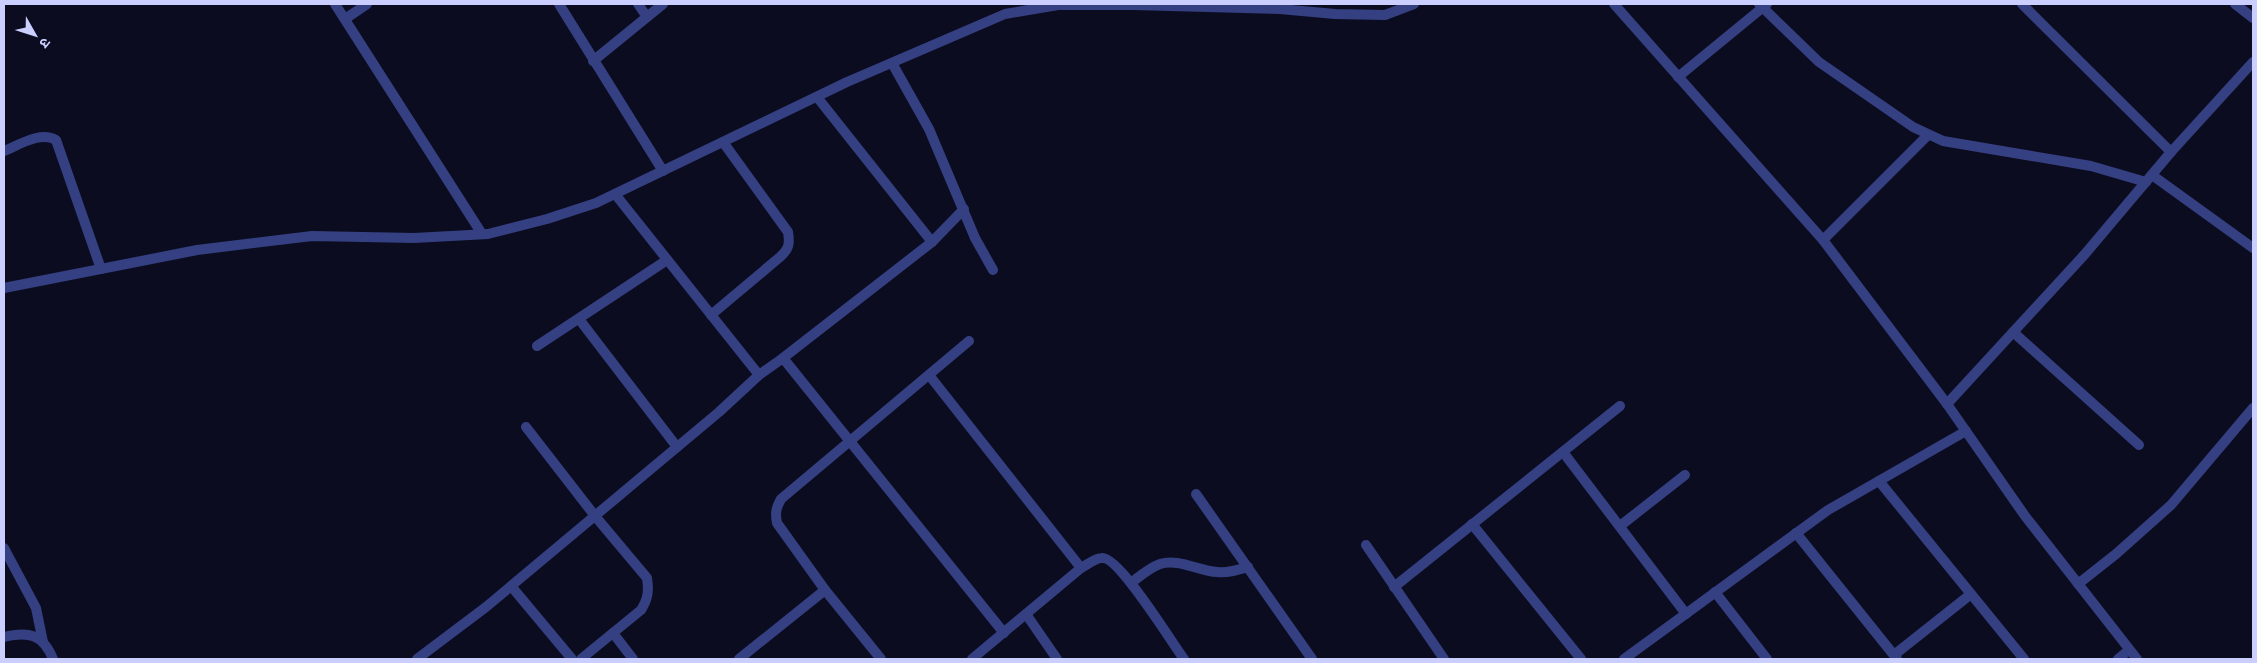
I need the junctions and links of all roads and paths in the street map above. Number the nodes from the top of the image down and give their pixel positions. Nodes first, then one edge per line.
1 (335, 4) edge
2 (367, 4) edge
3 (559, 4) edge
4 (638, 4) edge
5 (663, 4) edge
6 (1414, 4) edge
7 (1614, 4) edge
8 (2022, 4) edge
9 (2235, 4) edge
10 (1763, 5) edge
11 (647, 17) junction
12 (2253, 18) edge
13 (345, 19) junction
14 (593, 61) junction
15 (2253, 62) edge
16 (892, 63) junction
17 (1678, 77) junction
18 (817, 97) junction
19 (1928, 135) junction
20 (723, 142) junction
21 (4, 151) edge
22 (2171, 152) junction
23 (663, 171) junction
24 (2149, 178) junction
25 (615, 194) junction
26 (964, 209) junction
27 (482, 234) junction
28 (1823, 240) junction
29 (932, 242) junction
30 (2253, 248) edge
31 (667, 260) junction
32 (101, 269) junction
33 (993, 270) dead end
34 (4, 288) edge
35 (711, 315) junction
36 (579, 319) junction
37 (2013, 332) junction
38 (970, 341) dead end
39 (538, 346) dead end
40 (783, 358) junction
41 (759, 375) junction
42 (929, 375) junction
43 (1947, 404) junction
44 (1620, 406) dead end
45 (2253, 408) edge
46 (526, 427) dead end
47 (1966, 431) junction
48 (850, 440) junction
49 (2139, 445) dead end
50 (677, 447) junction
51 (1563, 452) junction
52 (1685, 475) dead end
53 (1879, 481) junction
54 (1196, 494) dead end
55 (595, 516) junction
56 (1472, 524) junction
57 (1620, 526) junction
58 (1796, 533) junction
59 (1366, 545) dead end
60 (4, 548) edge
61 (1248, 566) junction
62 (1081, 568) junction
63 (1131, 582) junction
64 (2078, 584) junction
65 (511, 586) junction
66 (1394, 587) junction
67 (825, 590) junction
68 (1715, 592) junction
69 (1971, 594) junction
70 (1026, 614) junction
71 (1686, 614) junction
72 (613, 633) junction
73 (1004, 633) junction
74 (4, 637) edge
75 (44, 642) junction
76 (2129, 650) junction
77 (1896, 657) edge
78 (53, 659) edge
79 (417, 659) edge
80 (572, 659) edge
81 (581, 659) edge
82 (633, 659) edge
83 (739, 659) edge
84 (880, 659) edge
85 (972, 659) edge
86 (1057, 659) edge
87 (1184, 659) edge
88 (1312, 659) edge
89 (1444, 659) edge
90 (1580, 659) edge
91 (1624, 659) edge
92 (1767, 659) edge
93 (2024, 659) edge
94 (2118, 659) edge
95 (2137, 659) edge

1 - 13 street
2 - 13 street
3 - 14 street
4 - 11 street
5 - 11 street
6 - 16 street
7 - 17 street
8 - 22 street
9 - 12 street
10 - 17 street
10 - 19 street
11 - 14 street
13 - 27 street
14 - 23 street
15 - 22 street
16 - 18 street
16 - 26 street
17 - 28 street
18 - 20 street
18 - 29 street
19 - 24 street
19 - 28 street
20 - 23 street
20 - 35 street
21 - 32 street
22 - 24 street
23 - 25 street
24 - 30 street
24 - 37 street
25 - 27 street
25 - 31 street
26 - 29 street
26 - 33 street
27 - 32 street
28 - 43 street
29 - 40 street
31 - 35 street
31 - 36 street
32 - 34 street
35 - 41 street
36 - 39 street
36 - 50 street
37 - 43 street
37 - 49 street
38 - 42 street
40 - 41 street
40 - 48 street
41 - 50 street
42 - 48 street
42 - 62 street
43 - 47 street
44 - 51 street
45 - 64 street
46 - 55 street
47 - 53 street
47 - 64 street
48 - 67 street
48 - 73 street
50 - 55 street
51 - 56 street
51 - 57 street
52 - 57 street
53 - 58 street
53 - 69 street
54 - 61 street
55 - 65 street
55 - 72 street
56 - 66 street
56 - 90 street
57 - 71 street
58 - 68 street
58 - 77 street
59 - 66 street
60 - 75 street
61 - 63 street
61 - 88 street
62 - 63 street
62 - 70 street
63 - 87 street
64 - 76 street
65 - 79 street
65 - 80 street
66 - 89 street
67 - 83 street
67 - 84 street
68 - 71 street
68 - 92 street
69 - 77 street
69 - 93 street
70 - 73 street
70 - 86 street
71 - 91 street
72 - 81 street
72 - 82 street
73 - 85 street
74 - 75 street
75 - 78 street
76 - 94 street
76 - 95 street

